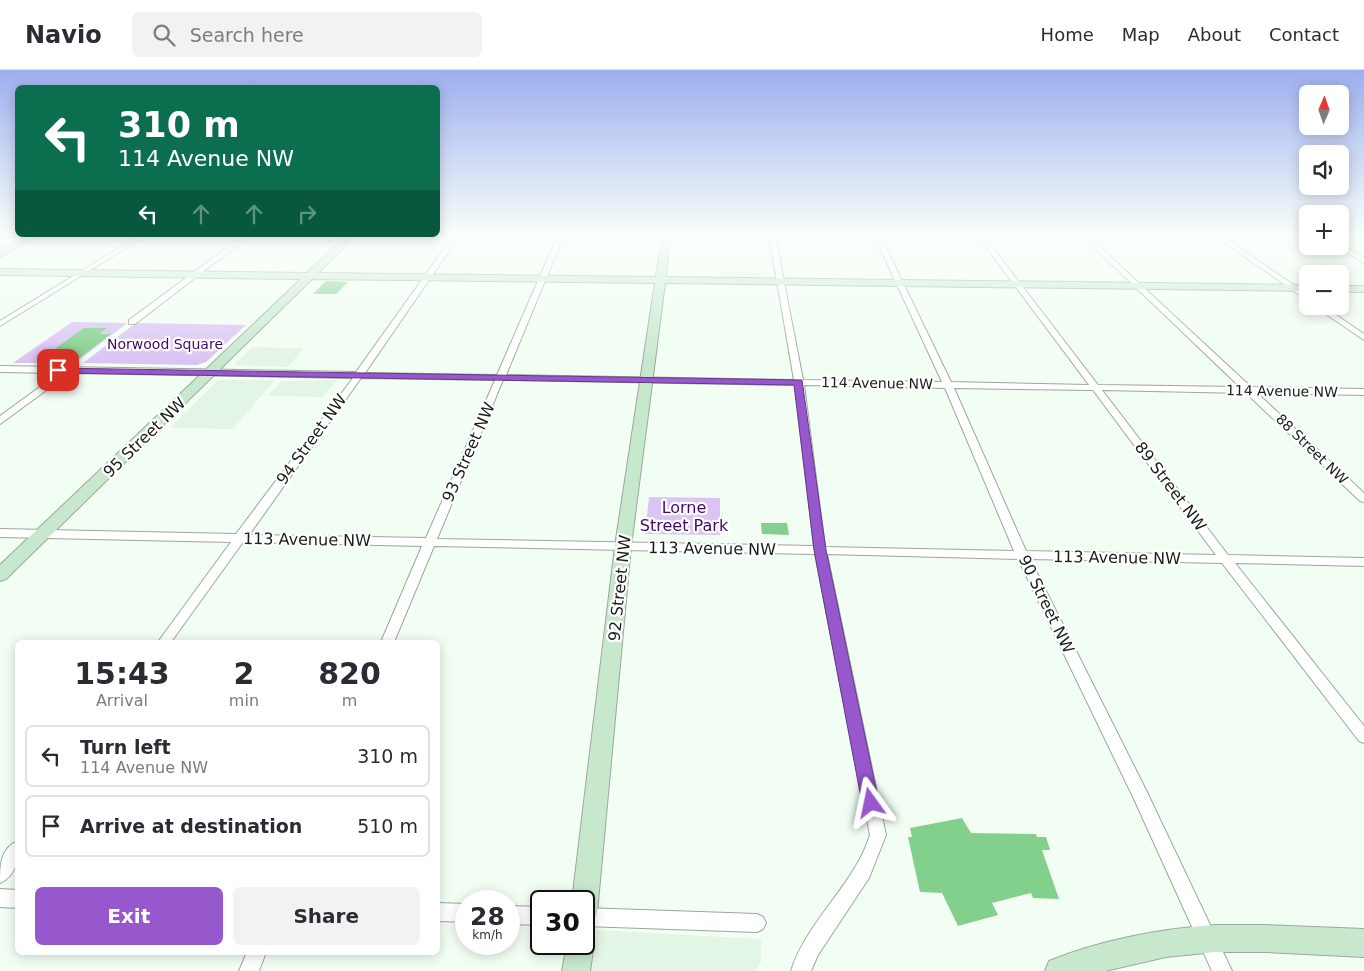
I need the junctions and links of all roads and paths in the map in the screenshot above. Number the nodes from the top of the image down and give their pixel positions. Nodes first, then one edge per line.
1 (75, 277) edge
2 (192, 277) edge
3 (310, 277) edge
4 (426, 277) edge
5 (431, 277) edge
6 (778, 277) edge
7 (897, 277) edge
8 (1011, 277) edge
9 (1129, 277) edge
10 (1276, 277) edge
11 (542, 278) junction
12 (661, 280) junction
13 (779, 281) junction
14 (899, 282) junction
15 (1016, 284) junction
16 (1138, 286) junction
17 (1292, 288) junction
18 (1299, 288) edge
19 (1349, 289) edge
20 (1364, 289) edge
21 (1299, 293) edge
22 (1331, 315) edge
23 (132, 322) dead end
24 (0, 324) edge
25 (1364, 338) edge
26 (0, 369) edge
27 (68, 370) junction
28 (212, 372) junction
29 (359, 375) junction
30 (502, 377) junction
31 (648, 379) junction
32 (799, 382) junction
33 (948, 385) junction
34 (1097, 387) junction
35 (1251, 390) junction
36 (1364, 392) edge
37 (0, 421) edge
38 (1364, 499) edge
39 (0, 533) edge
40 (42, 534) junction
41 (239, 538) junction
42 (429, 542) junction
43 (623, 546) junction
44 (820, 550) junction
45 (1022, 554) junction
46 (1225, 559) junction
47 (1364, 562) edge
48 (0, 575) edge
49 (165, 640) edge
50 (388, 640) edge
51 (1364, 736) edge
52 (15, 853) edge
53 (0, 874) edge
54 (586, 890) edge
55 (0, 898) edge
56 (15, 899) edge
57 (440, 912) edge
58 (455, 913) edge
59 (595, 917) edge
60 (756, 923) dead end
61 (1208, 939) junction
62 (1364, 943) edge
63 (256, 955) edge
64 (578, 955) edge
65 (249, 971) edge
66 (576, 971) edge
67 (801, 971) edge
68 (1059, 971) edge
69 (1222, 971) edge

1 - 24 street
2 - 23 street
3 - 28 street, 95 Street NW
4 - 29 street, 94 Street NW
5 - 11 street
6 - 13 street
7 - 14 street, 90 Street NW
8 - 15 street, 89 Street NW
9 - 16 street, 88 Street NW
10 - 17 street
11 - 12 street
11 - 30 street, 93 Street NW
12 - 13 street
12 - 31 street, 92 Street NW
13 - 14 street
13 - 32 street
14 - 15 street
14 - 33 street, 90 Street NW
15 - 16 street
15 - 34 street, 89 Street NW
16 - 17 street
16 - 35 street, 88 Street NW
17 - 18 street
17 - 21 street
19 - 20 street
22 - 25 street
26 - 27 street, 114 Avenue NW
27 - 28 street, 114 Avenue NW
27 - 37 street
28 - 29 street, 114 Avenue NW
28 - 40 street, 95 Street NW
29 - 30 street, 114 Avenue NW
29 - 41 street, 94 Street NW
30 - 31 street, 114 Avenue NW
30 - 42 street, 93 Street NW
31 - 32 street, 114 Avenue NW
31 - 43 street, 92 Street NW
32 - 33 street, 114 Avenue NW
32 - 44 street
33 - 34 street, 114 Avenue NW
33 - 45 street, 90 Street NW
34 - 35 street, 114 Avenue NW
34 - 46 street, 89 Street NW
35 - 36 street, 114 Avenue NW
35 - 38 street, 88 Street NW
39 - 40 street, 113 Avenue NW
40 - 41 street, 113 Avenue NW
40 - 48 street, 95 Street NW
41 - 42 street, 113 Avenue NW
41 - 49 street, 94 Street NW
42 - 43 street, 113 Avenue NW
42 - 50 street, 93 Street NW
43 - 44 street, 113 Avenue NW
43 - 54 street, 92 Street NW
44 - 45 street, 113 Avenue NW
44 - 67 street
45 - 46 street, 113 Avenue NW
45 - 61 street, 90 Street NW
46 - 47 street, 113 Avenue NW
46 - 51 street, 89 Street NW
52 - 53 street
55 - 56 street
57 - 58 street
59 - 60 street
61 - 62 street
61 - 68 street
61 - 69 street, 90 Street NW
63 - 65 street
64 - 66 street

